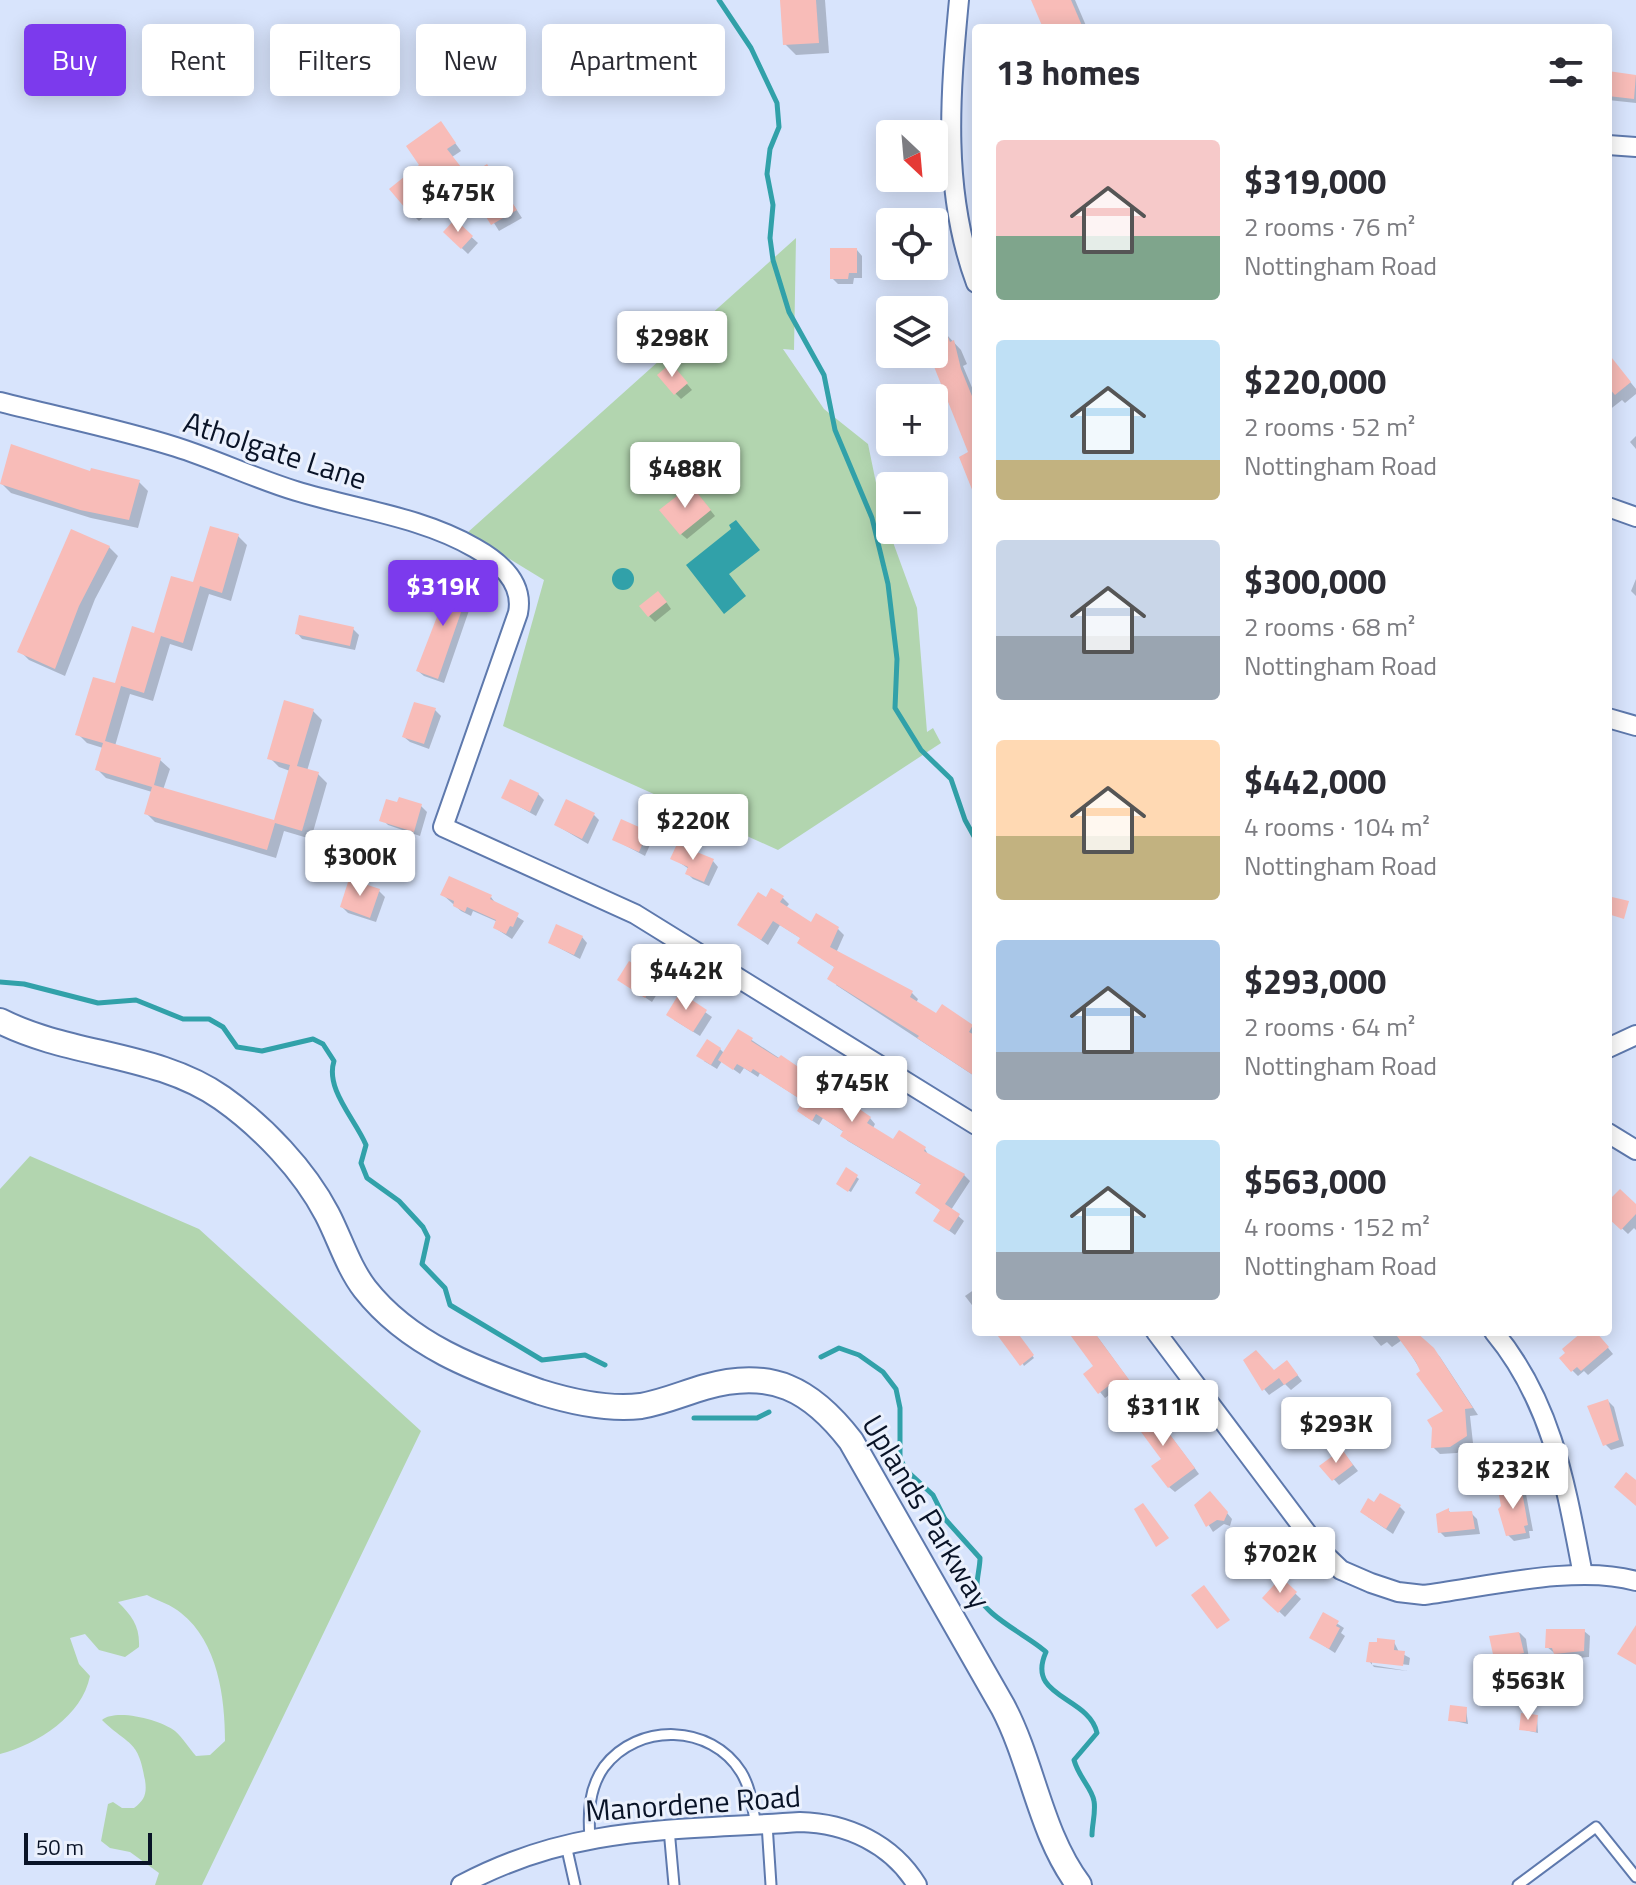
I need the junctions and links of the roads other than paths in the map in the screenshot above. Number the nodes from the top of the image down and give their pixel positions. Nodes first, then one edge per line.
1 (959, 0) edge
2 (1612, 145) edge
3 (1636, 147) edge
4 (972, 268) edge
5 (0, 402) edge
6 (1612, 508) edge
7 (1636, 517) edge
8 (1612, 719) edge
9 (1636, 726) edge
10 (0, 1021) edge
11 (1636, 1035) edge
12 (1612, 1046) edge
13 (972, 1123) edge
14 (1612, 1135) edge
15 (1636, 1150) edge
16 (1159, 1336) edge
17 (1497, 1336) edge
18 (1583, 1575) junction
19 (1636, 1581) edge
20 (762, 1824) junction
21 (669, 1829) junction
22 (590, 1838) junction
23 (566, 1843) junction
24 (1636, 1877) edge
25 (461, 1885) edge
26 (575, 1885) edge
27 (674, 1885) edge
28 (771, 1885) edge
29 (917, 1885) edge
30 (1079, 1885) edge
31 (1518, 1885) edge

1 - 4 street
2 - 3 street
5 - 13 street, Atholgate Lane
6 - 7 street
8 - 9 street
10 - 30 street, Uplands Parkway
11 - 12 street
14 - 15 street
16 - 18 street
17 - 18 street
18 - 19 street
20 - 21 street, Manordene Road
20 - 22 lane
20 - 28 lane
20 - 29 street, Manordene Road
21 - 22 street, Manordene Road
21 - 27 lane
22 - 23 street, Manordene Road
23 - 25 street, Manordene Road
23 - 26 lane
24 - 31 lane

